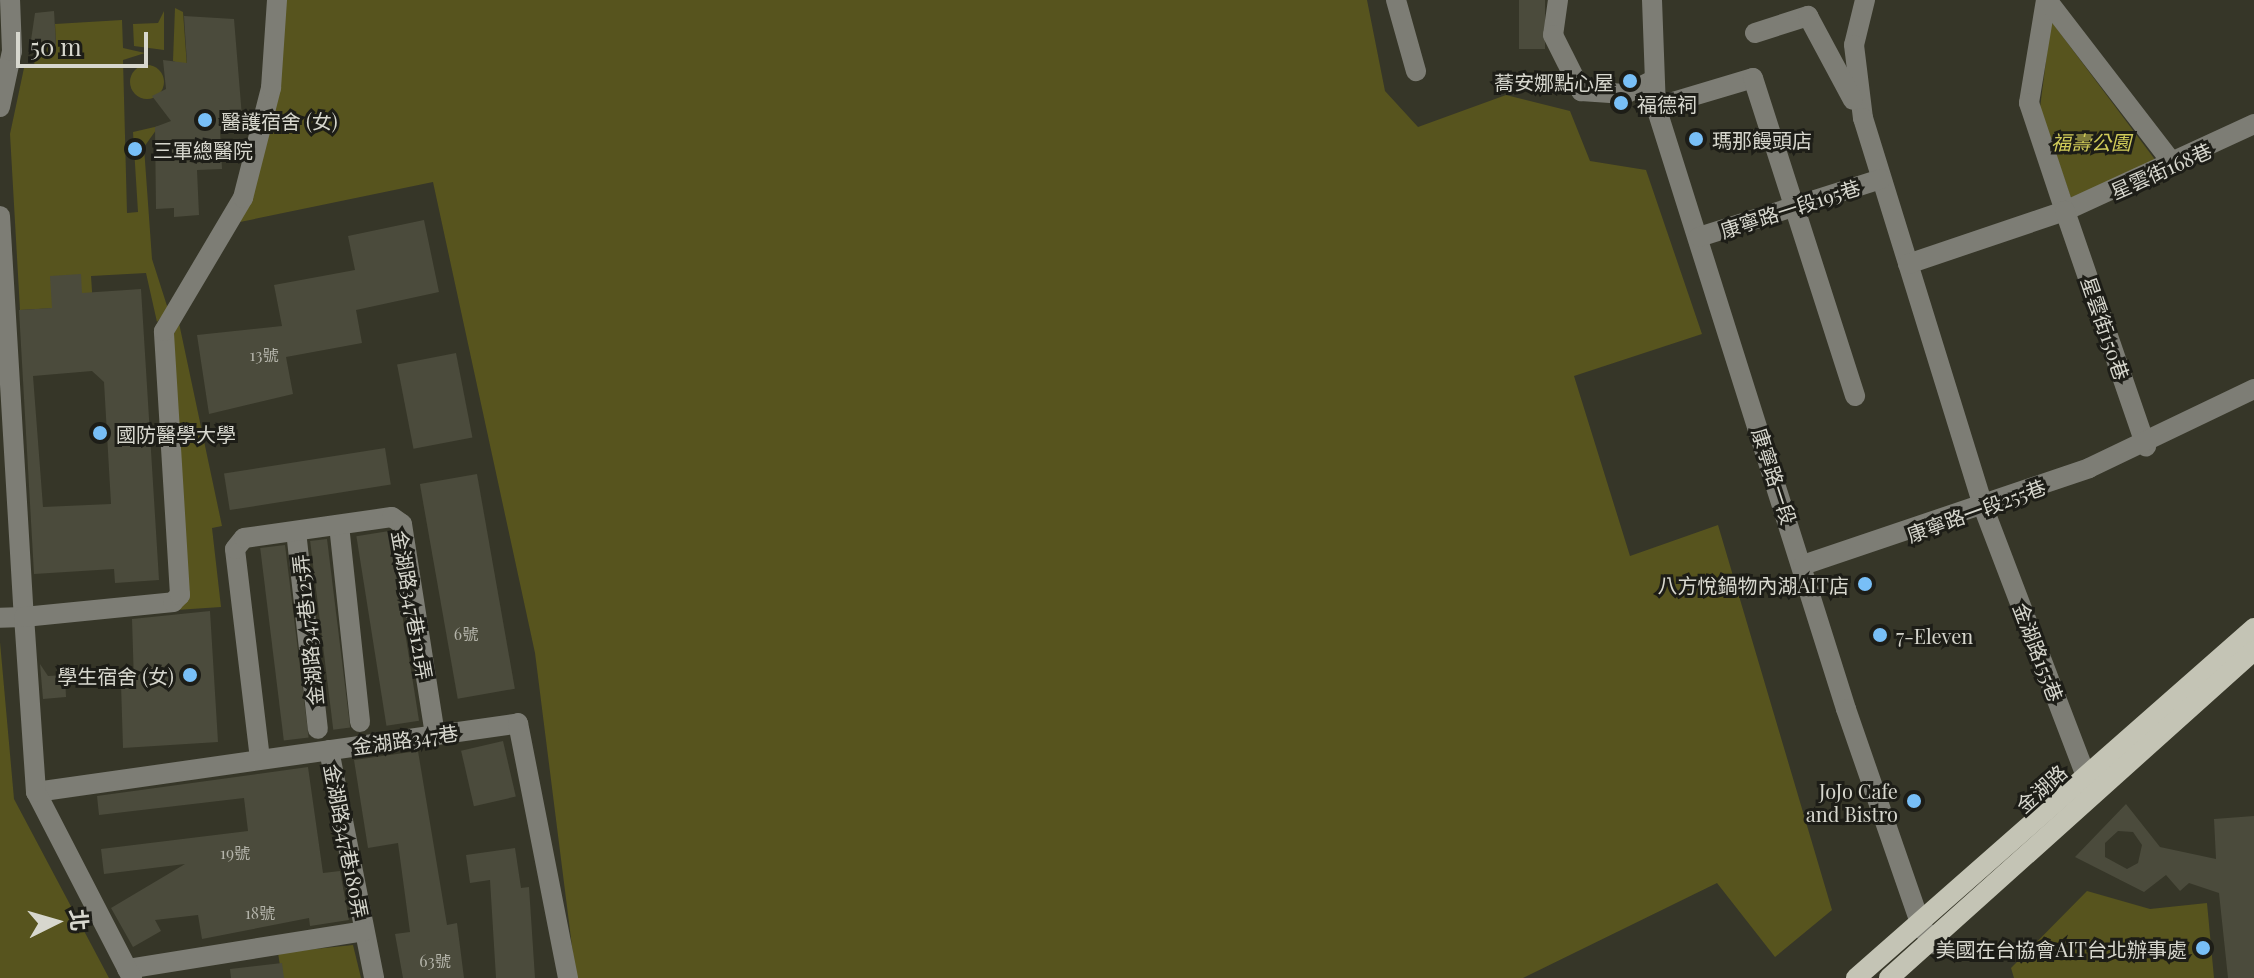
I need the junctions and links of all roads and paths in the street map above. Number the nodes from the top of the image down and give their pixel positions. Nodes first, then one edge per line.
1 (10, 0) edge
2 (277, 0) edge
3 (1396, 0) edge
4 (1558, 0) edge
5 (1652, 0) edge
6 (1865, 0) edge
7 (2047, 0) edge
8 (1755, 33) dead end
9 (1416, 71) dead end
10 (1650, 82) junction
11 (0, 107) edge
12 (1656, 107) junction
13 (1863, 118) junction
14 (2254, 124) edge
15 (2174, 165) junction
16 (1881, 179) junction
17 (1795, 207) junction
18 (2065, 211) junction
19 (0, 216) edge
20 (1699, 237) junction
21 (1, 253) edge
22 (1908, 264) junction
23 (2254, 389) edge
24 (1855, 396) dead end
25 (2146, 446) junction
26 (1984, 509) junction
27 (339, 525) junction
28 (296, 531) junction
29 (1803, 565) junction
30 (24, 617) junction
31 (0, 618) edge
32 (2254, 628) edge
33 (2254, 651) edge
34 (360, 722) dead end
35 (318, 729) dead end
36 (435, 734) junction
37 (329, 750) junction
38 (260, 759) junction
39 (2090, 788) junction
40 (36, 792) junction
41 (1921, 926) junction
42 (364, 931) junction
43 (1934, 944) junction
44 (130, 974) edge
45 (374, 978) edge
46 (568, 978) edge
47 (1856, 978) edge
48 (1889, 978) edge

1 - 11 street
2 - 30 street
3 - 9 street
4 - 10 street
5 - 10 street, 康寧路一段
6 - 13 street
7 - 15 street
7 - 18 street, 星雲街150巷
8 - 13 street
10 - 12 street, 康寧路一段
12 - 17 street
12 - 20 street, 康寧路一段
13 - 16 street, 金湖路155巷
14 - 15 street, 星雲街168巷
15 - 18 street, 星雲街168巷
16 - 17 street, 康寧路一段195巷
16 - 22 street, 金湖路155巷
17 - 20 street, 康寧路一段195巷
17 - 24 street
18 - 22 street
18 - 25 street, 星雲街150巷
19 - 21 street
20 - 29 street, 康寧路一段
21 - 30 street
22 - 26 street, 金湖路155巷
23 - 25 street, 康寧路一段255巷
25 - 26 street, 康寧路一段255巷
26 - 29 street, 康寧路一段255巷
26 - 39 street, 金湖路155巷
27 - 28 street, 金湖路347巷121弄
27 - 34 street
27 - 36 street, 金湖路347巷121弄
28 - 35 street, 金湖路347巷125弄
28 - 38 street, 金湖路347巷121弄
29 - 41 street, 康寧路一段
30 - 31 street
30 - 40 street
32 - 39 main road, 金湖路
33 - 39 main road, 金湖路
36 - 37 street, 金湖路347巷
36 - 46 street, 金湖路347巷
37 - 38 street, 金湖路347巷
37 - 42 street, 金湖路347巷180弄
38 - 40 street, 金湖路347巷
39 - 41 main road, 金湖路
39 - 43 main road, 金湖路
40 - 44 street
41 - 43 street, 康寧路一段
41 - 47 main road, 金湖路
42 - 44 street
42 - 45 street, 金湖路347巷180弄
43 - 48 main road, 金湖路

